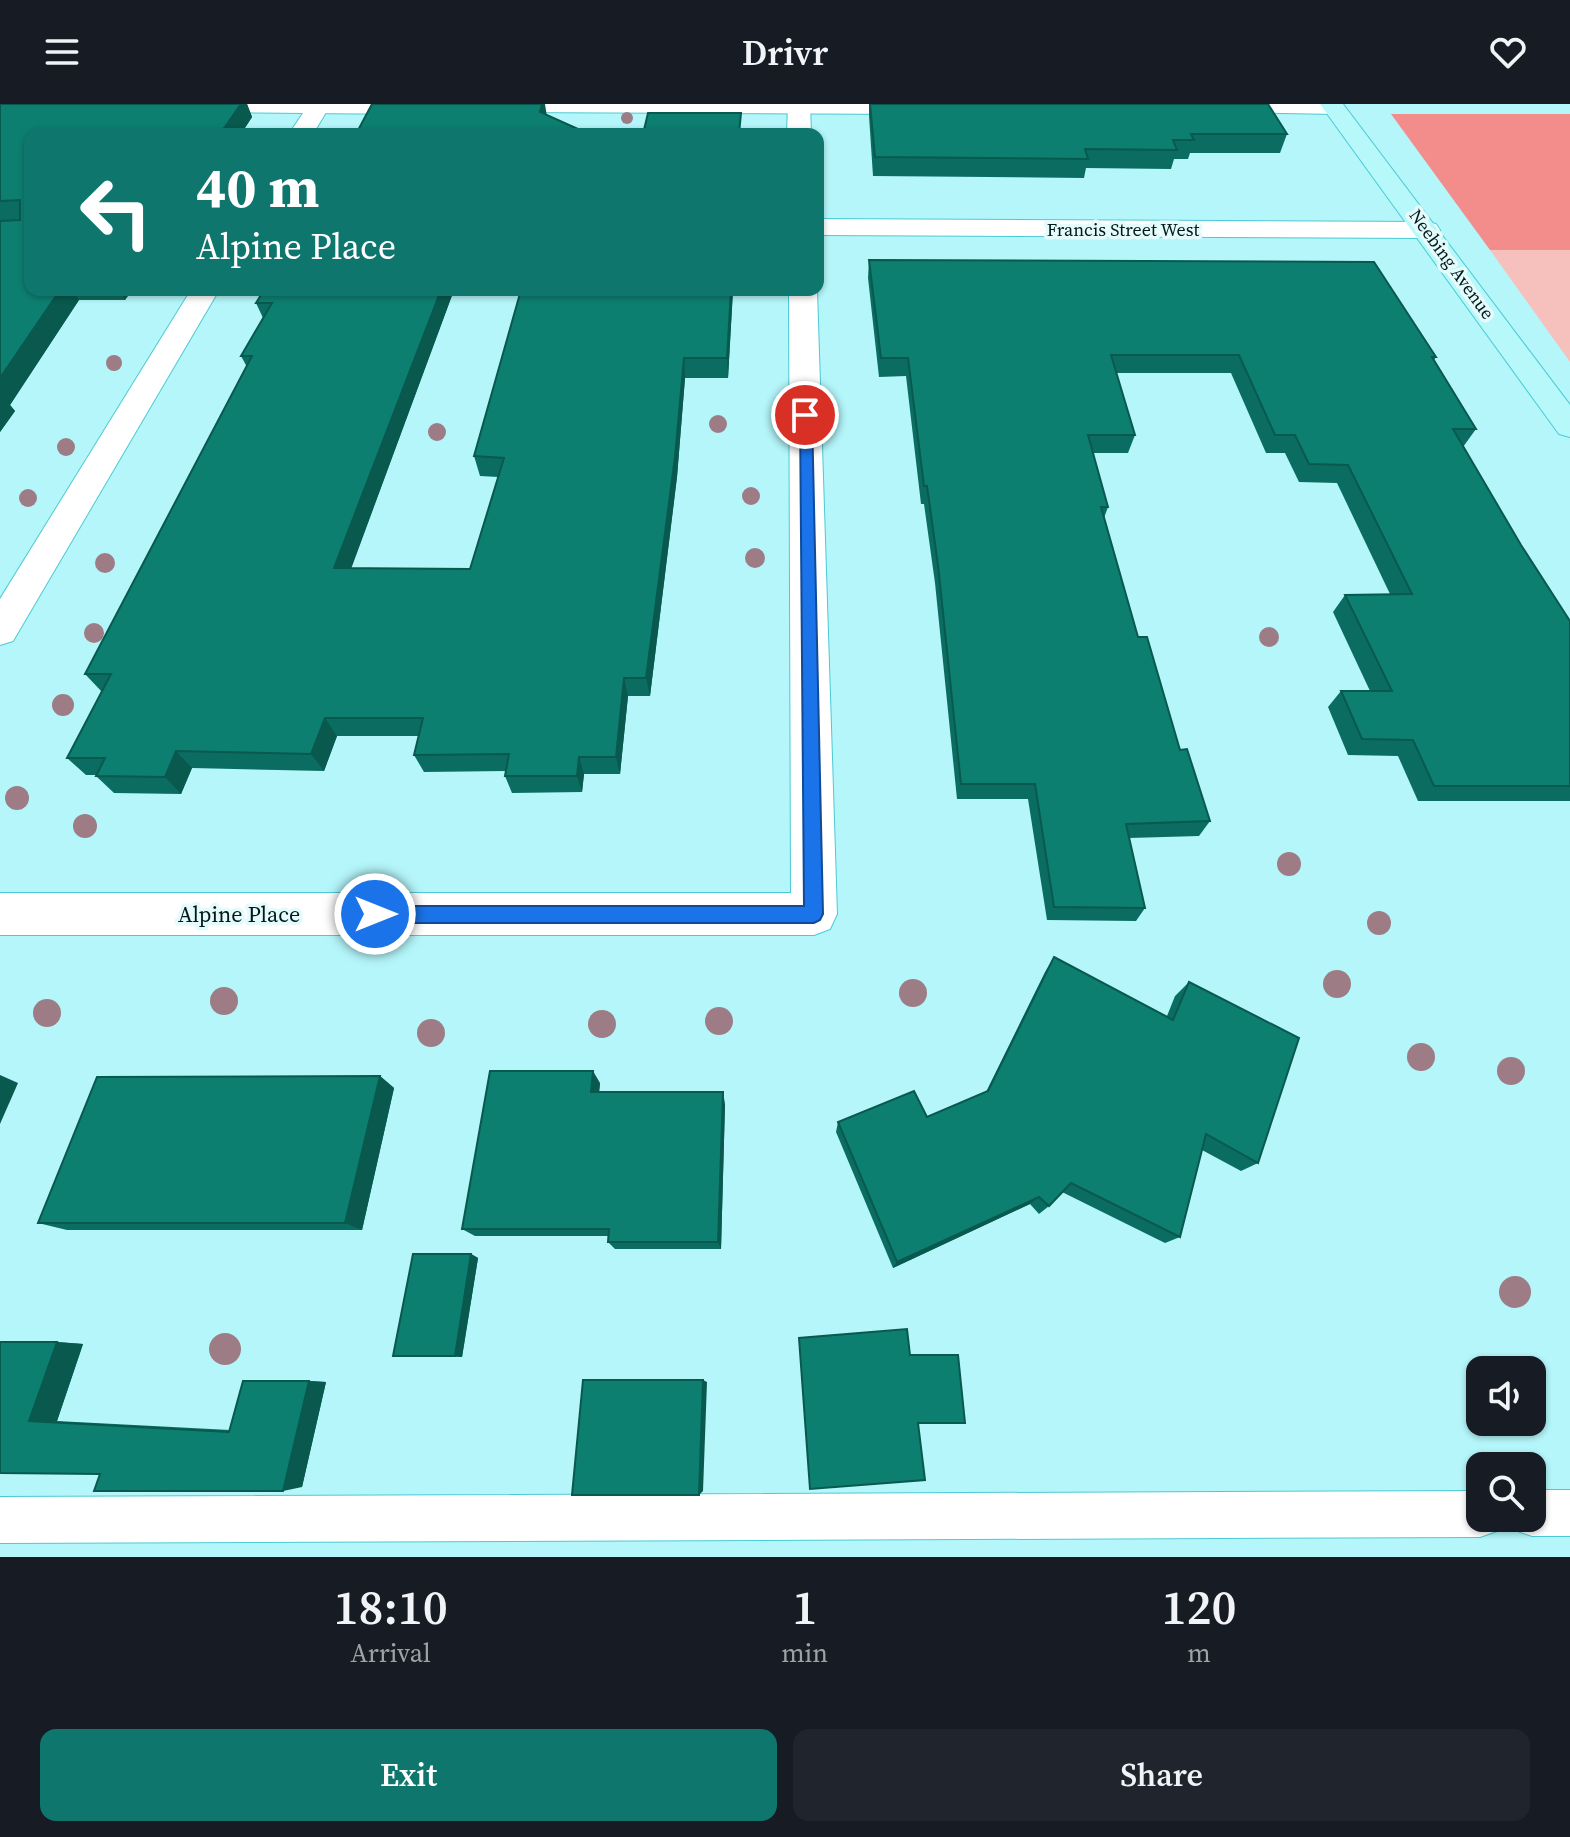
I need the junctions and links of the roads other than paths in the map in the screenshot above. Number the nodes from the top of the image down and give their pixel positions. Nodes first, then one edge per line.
1 (799, 106) edge
2 (1333, 106) edge
3 (319, 107) edge
4 (426, 109) edge
5 (488, 109) edge
6 (923, 109) edge
7 (1211, 109) edge
8 (191, 110) edge
9 (305, 128) edge
10 (799, 128) edge
11 (824, 227) edge
12 (1427, 230) junction
13 (201, 296) edge
14 (803, 296) edge
15 (1570, 427) edge
16 (0, 631) edge
17 (0, 914) edge
18 (1546, 1513) edge
19 (1570, 1513) edge
20 (1466, 1514) edge
21 (0, 1520) edge

1 - 5 lane
1 - 6 lane
1 - 10 street
2 - 7 lane
2 - 12 main road, Neebing Avenue
3 - 4 lane
3 - 8 lane
3 - 9 street
11 - 12 street, Francis Street West
12 - 15 main road, Neebing Avenue
13 - 16 street
14 - 17 street, Alpine Place
18 - 19 lane
20 - 21 lane

